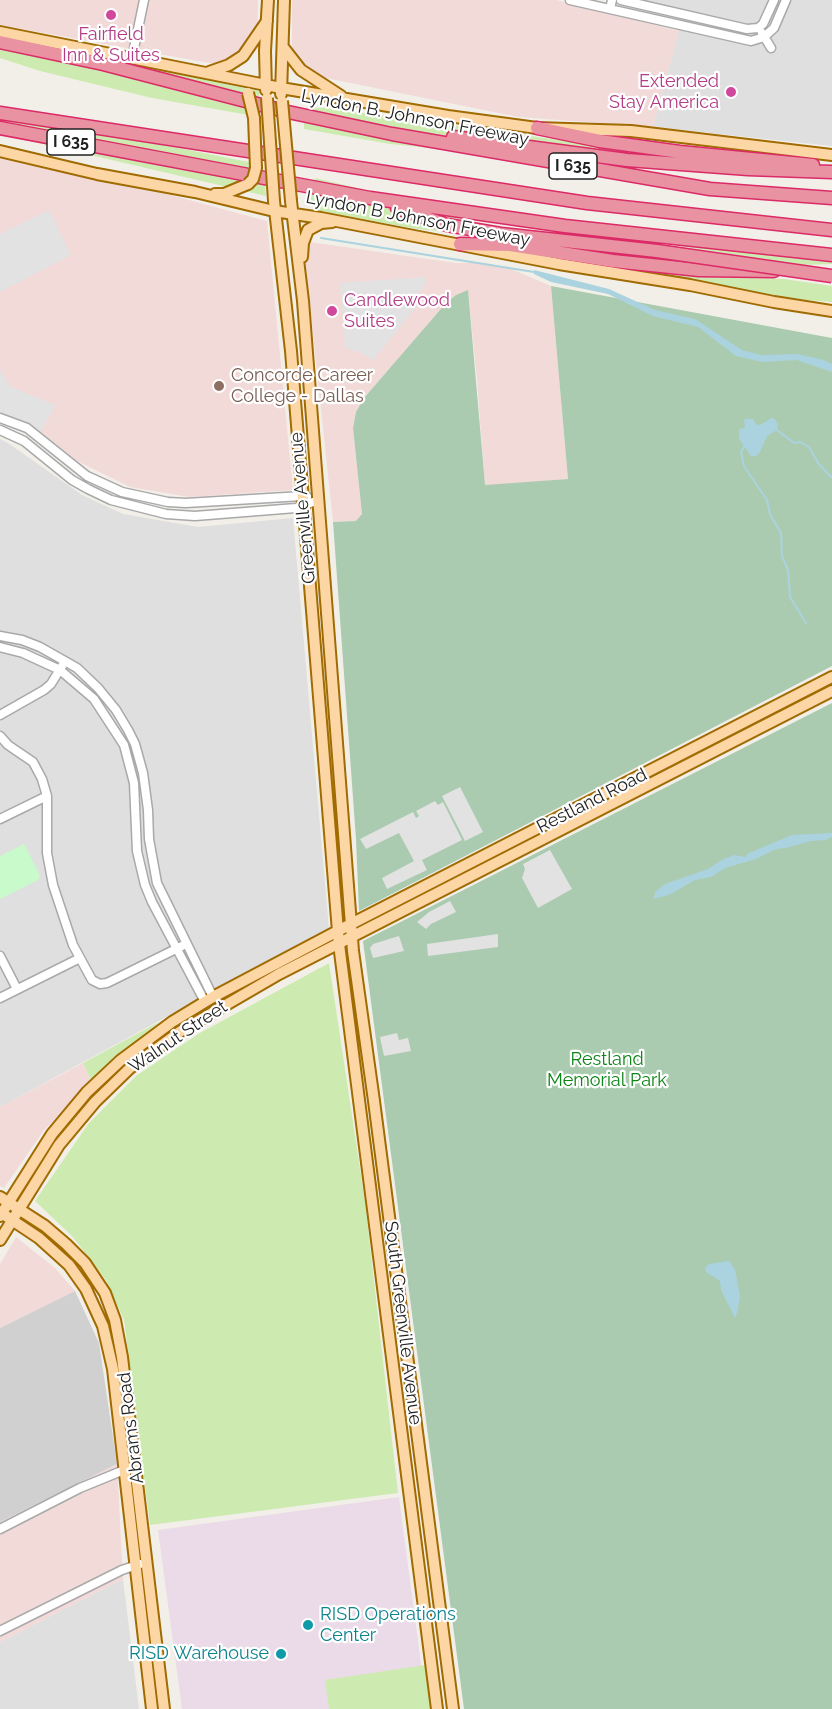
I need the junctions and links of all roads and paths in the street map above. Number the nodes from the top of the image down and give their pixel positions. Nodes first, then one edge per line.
1 (144, 0) edge
2 (268, 0) edge
3 (284, 0) edge
4 (570, 0) edge
5 (621, 0) edge
6 (774, 0) edge
7 (786, 0) edge
8 (611, 4) edge
9 (267, 21) junction
10 (758, 28) junction
11 (0, 32) edge
12 (764, 37) junction
13 (0, 42) edge
14 (283, 47) junction
15 (771, 48) dead end
16 (132, 58) junction
17 (206, 72) junction
18 (237, 79) junction
19 (265, 84) junction
20 (281, 87) junction
21 (347, 99) junction
22 (0, 112) edge
23 (315, 117) junction
24 (0, 128) edge
25 (537, 128) junction
26 (0, 152) edge
27 (832, 155) edge
28 (832, 167) edge
29 (832, 172) edge
30 (200, 194) junction
31 (370, 198) junction
32 (832, 198) edge
33 (274, 206) junction
34 (292, 213) junction
35 (337, 221) junction
36 (832, 230) edge
37 (460, 244) junction
38 (832, 255) edge
39 (832, 269) edge
40 (299, 275) junction
41 (832, 276) edge
42 (832, 311) edge
43 (293, 380) junction
44 (309, 380) junction
45 (0, 418) edge
46 (0, 430) edge
47 (319, 500) junction
48 (303, 501) junction
49 (168, 502) junction
50 (166, 514) junction
51 (0, 636) edge
52 (0, 647) edge
53 (66, 660) junction
54 (60, 670) junction
55 (832, 677) edge
56 (832, 691) edge
57 (334, 692) junction
58 (318, 693) junction
59 (0, 715) edge
60 (0, 736) edge
61 (47, 796) junction
62 (0, 819) edge
63 (351, 924) junction
64 (338, 931) junction
65 (352, 937) junction
66 (187, 943) junction
67 (339, 944) junction
68 (177, 948) junction
69 (0, 956) edge
70 (80, 958) junction
71 (17, 989) junction
72 (359, 996) junction
73 (0, 998) edge
74 (346, 998) junction
75 (209, 1000) junction
76 (368, 1053) junction
77 (353, 1055) junction
78 (80, 1101) junction
79 (90, 1108) junction
80 (4, 1200) edge
81 (19, 1209) junction
82 (1, 1214) edge
83 (12, 1220) junction
84 (0, 1240) edge
85 (118, 1369) junction
86 (130, 1468) junction
87 (427, 1509) junction
88 (411, 1510) junction
89 (0, 1529) edge
90 (134, 1566) junction
91 (146, 1566) junction
92 (0, 1631) edge
93 (446, 1657) junction
94 (431, 1659) junction
95 (152, 1709) edge
96 (164, 1709) edge
97 (438, 1709) edge
98 (453, 1709) edge

1 - 16 street
2 - 9 main road, Greenville Avenue
3 - 14 main road, Greenville Avenue
4 - 8 street
5 - 10 street
6 - 10 street
7 - 12 street
8 - 12 street
9 - 17 main road
9 - 19 main road, Greenville Avenue
10 - 12 street
11 - 16 main road
12 - 15 street
13 - 23 highway, Lyndon B. Johnson Freeway / I 635
14 - 20 main road, Greenville Avenue
14 - 21 main road
16 - 17 main road
17 - 18 main road
18 - 19 main road
18 - 30 main road, bridge
19 - 20 main road
19 - 33 main road, Greenville Avenue, bridge
20 - 21 main road
20 - 34 main road, Greenville Avenue, bridge
21 - 25 main road
22 - 36 highway
23 - 29 highway
23 - 32 highway, Lyndon B. Johnson Freeway / I 635
24 - 31 highway, I 635
25 - 27 main road
25 - 28 highway
26 - 30 main road, Lyndon B Johnson Freeway
30 - 33 main road, Lyndon B Johnson Freeway
31 - 38 highway, Lyndon B Johnson Freeway / I 635
31 - 41 highway, bridge
33 - 34 main road, Lyndon B Johnson Freeway
33 - 43 main road, Greenville Avenue
34 - 35 main road, Lyndon B Johnson Freeway
34 - 40 main road, Greenville Avenue
35 - 37 main road, Lyndon B Johnson Freeway
35 - 40 main road
37 - 39 highway
37 - 42 main road, Lyndon B Johnson Freeway
40 - 44 main road, Greenville Avenue
43 - 44 main road
43 - 48 main road, Greenville Avenue
44 - 47 main road, Greenville Avenue
45 - 49 street
46 - 50 street
47 - 48 street
47 - 57 main road, Greenville Avenue
48 - 49 street
48 - 50 street
48 - 58 main road, Greenville Avenue
49 - 50 street
51 - 53 street
52 - 54 street
53 - 54 street
53 - 66 street
54 - 59 street
54 - 68 street
55 - 63 main road, Restland Road
56 - 65 main road, Restland Road
57 - 58 main road
57 - 63 main road, Greenville Avenue
58 - 64 main road, Greenville Avenue
60 - 61 street
61 - 62 street
61 - 70 street
63 - 64 main road, Walnut Street
63 - 65 main road, Greenville Avenue
64 - 67 main road, Greenville Avenue
64 - 75 main road, Walnut Street
65 - 67 main road, Walnut Street
65 - 72 main road, South Greenville Avenue
66 - 68 street
66 - 75 street
67 - 74 main road, South Greenville Avenue
67 - 79 main road, Walnut Street
68 - 70 street
68 - 75 street
69 - 71 street
70 - 71 street
71 - 73 street
72 - 74 main road
72 - 76 main road, South Greenville Avenue
74 - 77 main road, South Greenville Avenue
75 - 78 main road, Walnut Street
76 - 77 main road
76 - 87 main road, South Greenville Avenue
77 - 88 main road, South Greenville Avenue
78 - 79 main road
78 - 80 main road, Walnut Street
79 - 81 main road, Walnut Street
80 - 81 main road, Abrams Road
80 - 82 main road, Walnut Street
81 - 83 main road, Walnut Street
81 - 85 main road, Abrams Road
82 - 83 main road, Abrams Road
83 - 84 main road, Walnut Street
83 - 85 main road, Abrams Road
85 - 86 main road, Abrams Road
86 - 89 street
86 - 90 main road, Abrams Road
86 - 91 main road, Abrams Road
87 - 88 main road
87 - 93 main road, South Greenville Avenue
88 - 94 main road, South Greenville Avenue
90 - 91 street
90 - 92 street
90 - 95 main road, Abrams Road
91 - 96 main road, Abrams Road
93 - 94 main road
93 - 98 main road, South Greenville Avenue
94 - 97 main road, South Greenville Avenue

